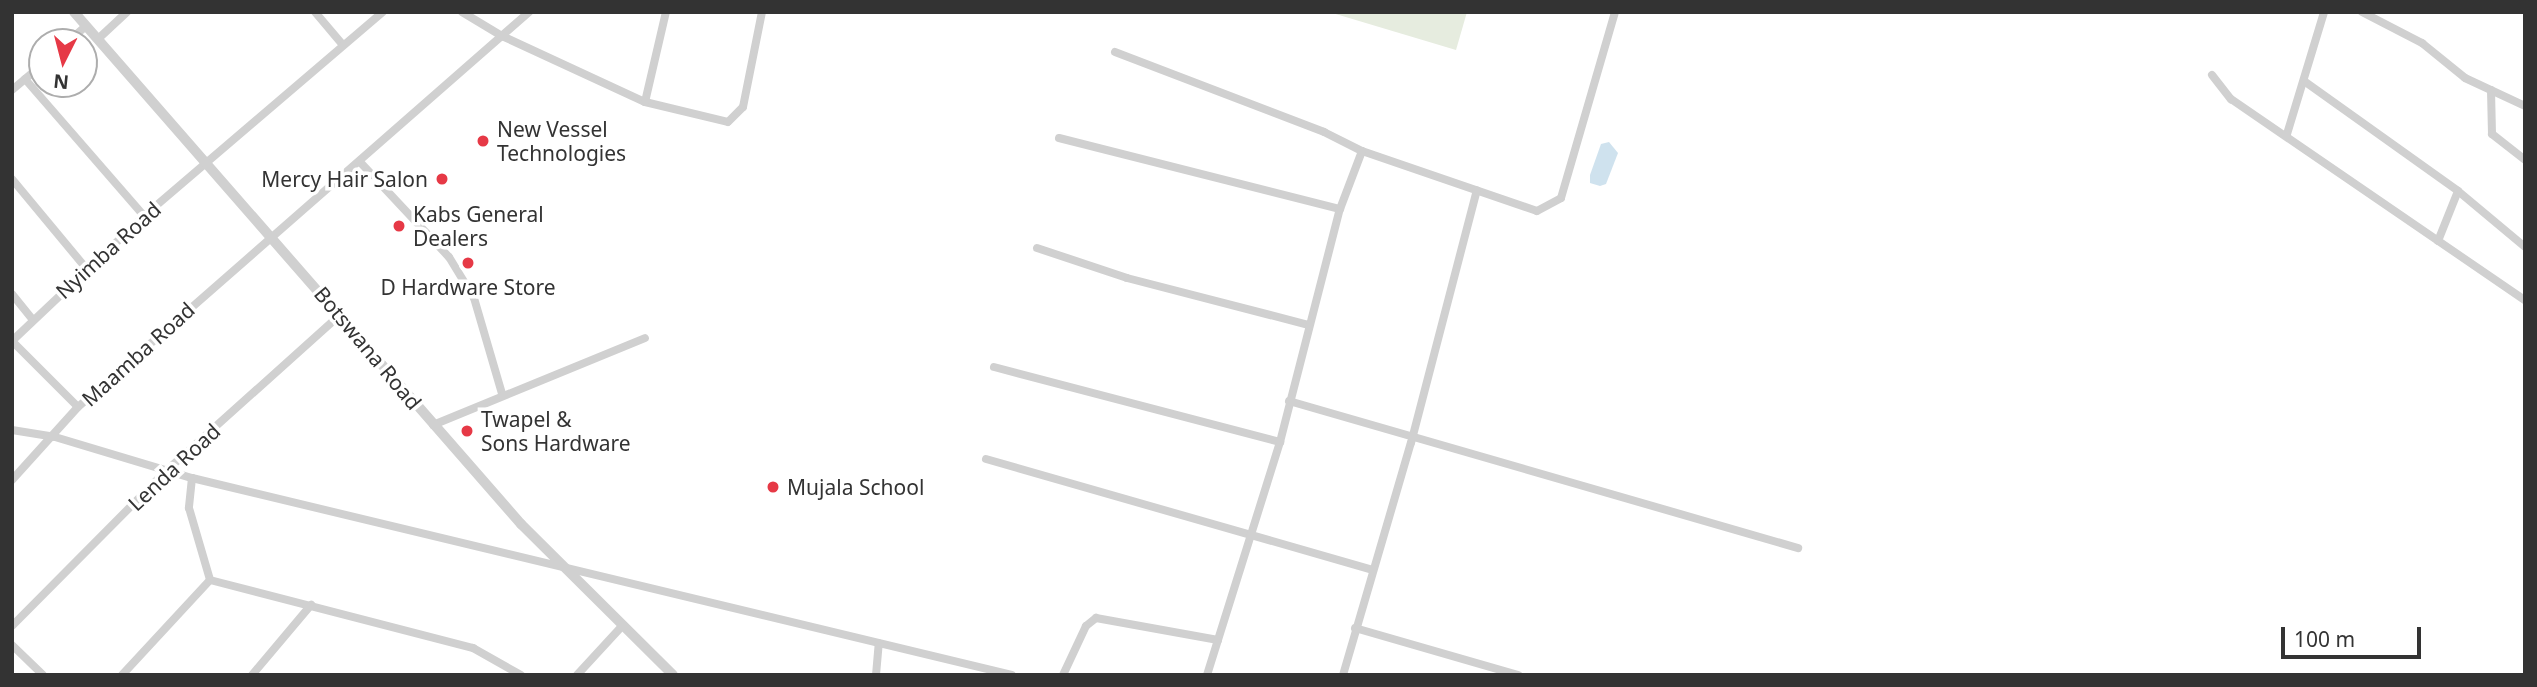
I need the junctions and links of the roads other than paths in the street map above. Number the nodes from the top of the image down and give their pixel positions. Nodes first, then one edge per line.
1 (74, 12) edge
2 (127, 12) edge
3 (315, 12) edge
4 (383, 12) edge
5 (462, 12) edge
6 (529, 12) edge
7 (666, 12) edge
8 (762, 12) edge
9 (1615, 12) edge
10 (2324, 12) edge
11 (2362, 12) edge
12 (86, 26) joint
13 (84, 28) edge
14 (502, 36) junction
15 (98, 39) joint
16 (343, 45) junction
17 (1115, 52) dead end
18 (2212, 75) dead end
19 (28, 77) edge
20 (25, 79) junction
21 (2304, 81) junction
22 (12, 90) edge
23 (2491, 90) junction
24 (645, 102) junction
25 (2525, 106) edge
26 (2287, 134) junction
27 (1059, 138) dead end
28 (1362, 151) junction
29 (2525, 160) edge
30 (360, 162) junction
31 (207, 163) junction
32 (12, 179) edge
33 (1477, 190) junction
34 (2458, 191) junction
35 (1340, 209) junction
36 (144, 216) junction
37 (271, 236) junction
38 (2438, 241) junction
39 (2525, 247) edge
40 (1037, 248) dead end
41 (86, 268) junction
42 (12, 294) edge
43 (2525, 300) edge
44 (341, 314) junction
45 (33, 320) junction
46 (1308, 325) junction
47 (645, 338) dead end
48 (12, 341) edge
49 (994, 367) dead end
50 (502, 394) junction
51 (1289, 401) junction
52 (78, 407) junction
53 (433, 425) junction
54 (12, 430) edge
55 (1413, 434) junction
56 (55, 437) junction
57 (1280, 442) junction
58 (986, 458) dead end
59 (166, 471) junction
60 (192, 478) junction
61 (12, 480) edge
62 (1250, 534) junction
63 (1798, 548) dead end
64 (559, 564) junction
65 (1372, 570) junction
66 (210, 580) junction
67 (311, 605) junction
68 (12, 626) edge
69 (622, 626) junction
70 (1355, 628) junction
71 (1218, 640) junction
72 (879, 643) junction
73 (12, 645) edge
74 (43, 675) edge
75 (122, 675) edge
76 (251, 675) edge
77 (521, 675) edge
78 (577, 675) edge
79 (673, 675) edge
80 (876, 675) edge
81 (1012, 675) edge
82 (1063, 675) edge
83 (1208, 675) edge
84 (1343, 675) edge
85 (1518, 675) edge

1 - 12 street, Botswana Road
2 - 15 street
3 - 16 street
4 - 16 street, Nyimba Road
5 - 14 street
6 - 14 street, Maamba Road
7 - 24 street
8 - 24 street
9 - 33 street
10 - 21 street
11 - 23 street
12 - 13 street
14 - 24 street
14 - 30 street, Maamba Road
15 - 31 street, Botswana Road
16 - 31 street, Nyimba Road
17 - 28 street
18 - 26 street
19 - 20 street
20 - 22 street
20 - 36 street
21 - 26 street
21 - 34 street
23 - 25 street
23 - 29 street
26 - 38 street
27 - 35 street
28 - 33 street
28 - 35 street
30 - 37 street, Maamba Road
30 - 50 street
31 - 36 street, Nyimba Road
31 - 37 street, Botswana Road
32 - 41 street
33 - 55 street
34 - 38 street
34 - 39 street
35 - 46 street
36 - 41 street, Nyimba Road
37 - 44 street, Botswana Road
37 - 52 street, Maamba Road
38 - 43 street
40 - 46 street
41 - 45 street, Nyimba Road
42 - 45 street
44 - 53 street, Botswana Road
44 - 59 street, Lenda Road
45 - 48 street, Nyimba Road
46 - 51 street
47 - 50 street
48 - 52 street
49 - 57 street
50 - 53 street
51 - 55 street
51 - 57 street
52 - 56 street, Maamba Road
53 - 64 street, Botswana Road
54 - 56 street
55 - 63 street
55 - 65 street
56 - 59 street
56 - 61 street, Maamba Road
57 - 62 street
58 - 62 street
59 - 60 street
59 - 68 street, Lenda Road
60 - 64 street
60 - 66 street
62 - 65 street
62 - 71 street
64 - 69 street, Botswana Road
64 - 72 street
65 - 70 street
66 - 67 street
66 - 75 street
67 - 76 street
67 - 77 street
69 - 78 street
69 - 79 street, Botswana Road
70 - 84 street
70 - 85 street
71 - 82 street
71 - 83 street
72 - 80 street
72 - 81 street
73 - 74 street

